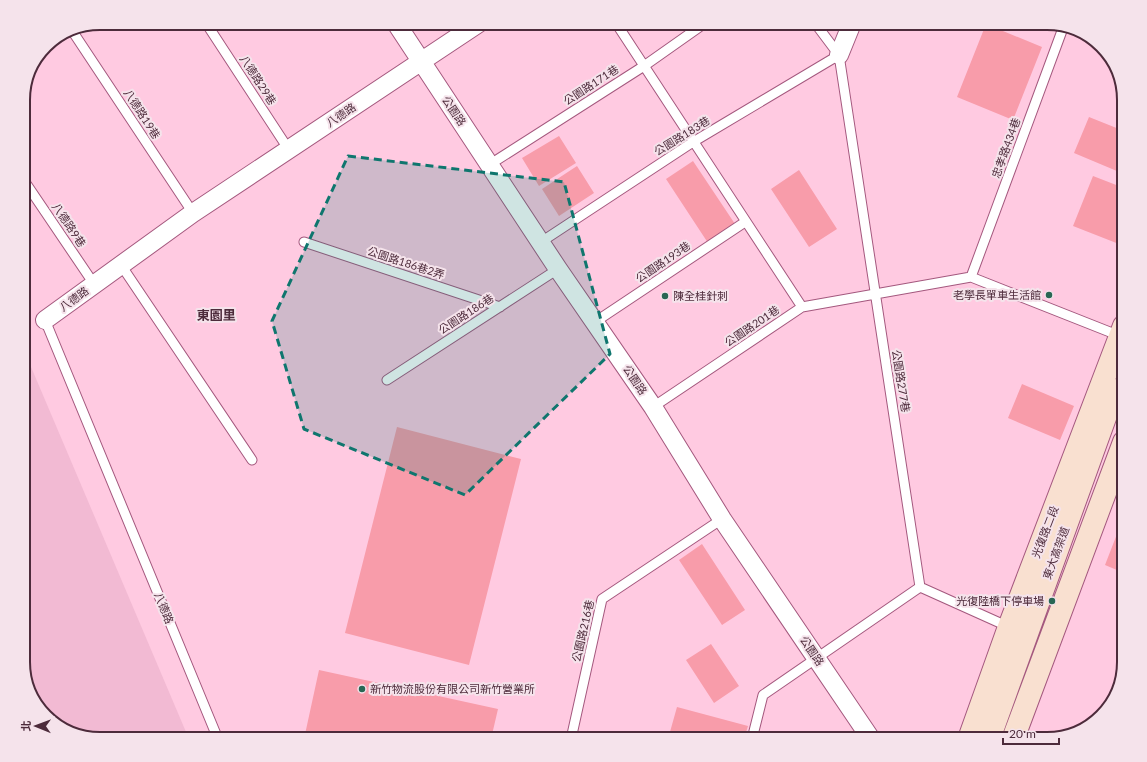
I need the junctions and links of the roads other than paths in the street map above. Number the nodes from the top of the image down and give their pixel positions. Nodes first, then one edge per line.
1 (211, 30) edge
2 (400, 30) edge
3 (469, 30) edge
4 (621, 30) edge
5 (695, 30) edge
6 (820, 30) edge
7 (849, 30) edge
8 (1062, 32) edge
9 (75, 34) edge
10 (839, 55) junction
11 (421, 62) junction
12 (644, 66) junction
13 (693, 142) junction
14 (289, 150) junction
15 (489, 165) junction
16 (30, 189) edge
17 (193, 213) junction
18 (745, 222) junction
19 (304, 242) dead end
20 (540, 242) junction
21 (121, 265) junction
22 (558, 269) junction
23 (971, 277) junction
24 (94, 284) junction
25 (875, 294) junction
26 (500, 307) junction
27 (802, 307) junction
28 (45, 320) joint
29 (595, 322) junction
30 (1117, 329) edge
31 (1117, 344) edge
32 (387, 380) dead end
33 (1117, 385) edge
34 (653, 407) junction
35 (1117, 421) edge
36 (252, 460) dead end
37 (1117, 461) edge
38 (1117, 494) edge
39 (722, 518) junction
40 (920, 587) junction
41 (1009, 627) junction
42 (1049, 642) junction
43 (817, 659) junction
44 (215, 732) edge
45 (573, 732) edge
46 (754, 732) edge
47 (866, 732) edge
48 (972, 732) edge
49 (992, 732) edge
50 (1016, 732) edge
51 (1029, 732) edge

1 - 14 lane, 八德路29巷
2 - 11 street, 公園路
3 - 11 street, 八德路
4 - 12 lane
5 - 12 lane, 公園路171巷
6 - 10 lane
7 - 10 street
8 - 23 lane, 忠孝路434巷
9 - 17 lane, 八德路19巷
10 - 13 lane, 公園路183巷
10 - 25 lane, 公園路277巷
11 - 14 street, 八德路
11 - 15 street, 公園路
12 - 13 lane
12 - 15 lane, 公園路171巷
13 - 18 lane
13 - 20 lane, 公園路183巷
14 - 17 street, 八德路
15 - 20 street, 公園路
16 - 24 lane, 八德路9巷
17 - 21 street, 八德路
18 - 27 lane
18 - 29 lane, 公園路193巷
19 - 26 lane, 公園路186巷2弄
20 - 22 street, 公園路
21 - 24 street, 八德路
21 - 36 lane
22 - 26 lane, 公園路186巷
22 - 29 street, 公園路
23 - 25 lane, 公園路201巷
23 - 30 lane
24 - 28 street, 八德路
25 - 27 lane, 公園路201巷
25 - 40 lane, 公園路277巷
26 - 32 lane, 公園路186巷
27 - 34 lane, 公園路201巷
28 - 44 lane, 八德路
29 - 34 street, 公園路
31 - 41 main road, 光復路二段
33 - 49 main road, 東大高架道
34 - 39 street, 公園路
35 - 42 main road
37 - 42 main road
38 - 51 main road
39 - 43 street, 公園路
39 - 45 lane, 公園路216巷
40 - 41 lane
40 - 43 lane
41 - 48 main road, 光復路二段
42 - 50 main road
43 - 46 lane
43 - 47 street, 公園路

